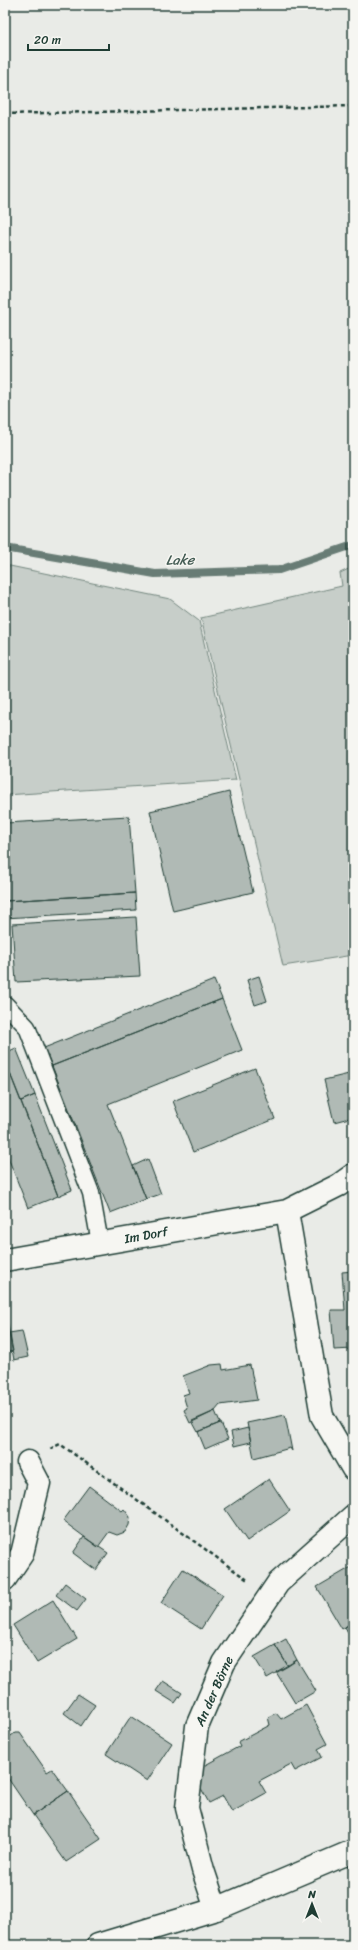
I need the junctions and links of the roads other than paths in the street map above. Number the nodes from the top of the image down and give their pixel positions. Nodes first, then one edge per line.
1 (5, 1004) edge
2 (353, 1175) edge
3 (287, 1211) junction
4 (100, 1243) junction
5 (5, 1260) edge
6 (28, 1462) road end
7 (353, 1470) edge
8 (353, 1516) edge
9 (5, 1580) edge
10 (353, 1851) edge
11 (216, 1909) junction
12 (98, 1945) edge

1 - 4 lane
2 - 3 street, Im Dorf
3 - 4 street, Im Dorf
3 - 7 street
4 - 5 street, Im Dorf
6 - 9 street
8 - 11 street, An der Börne
10 - 11 street
11 - 12 street

